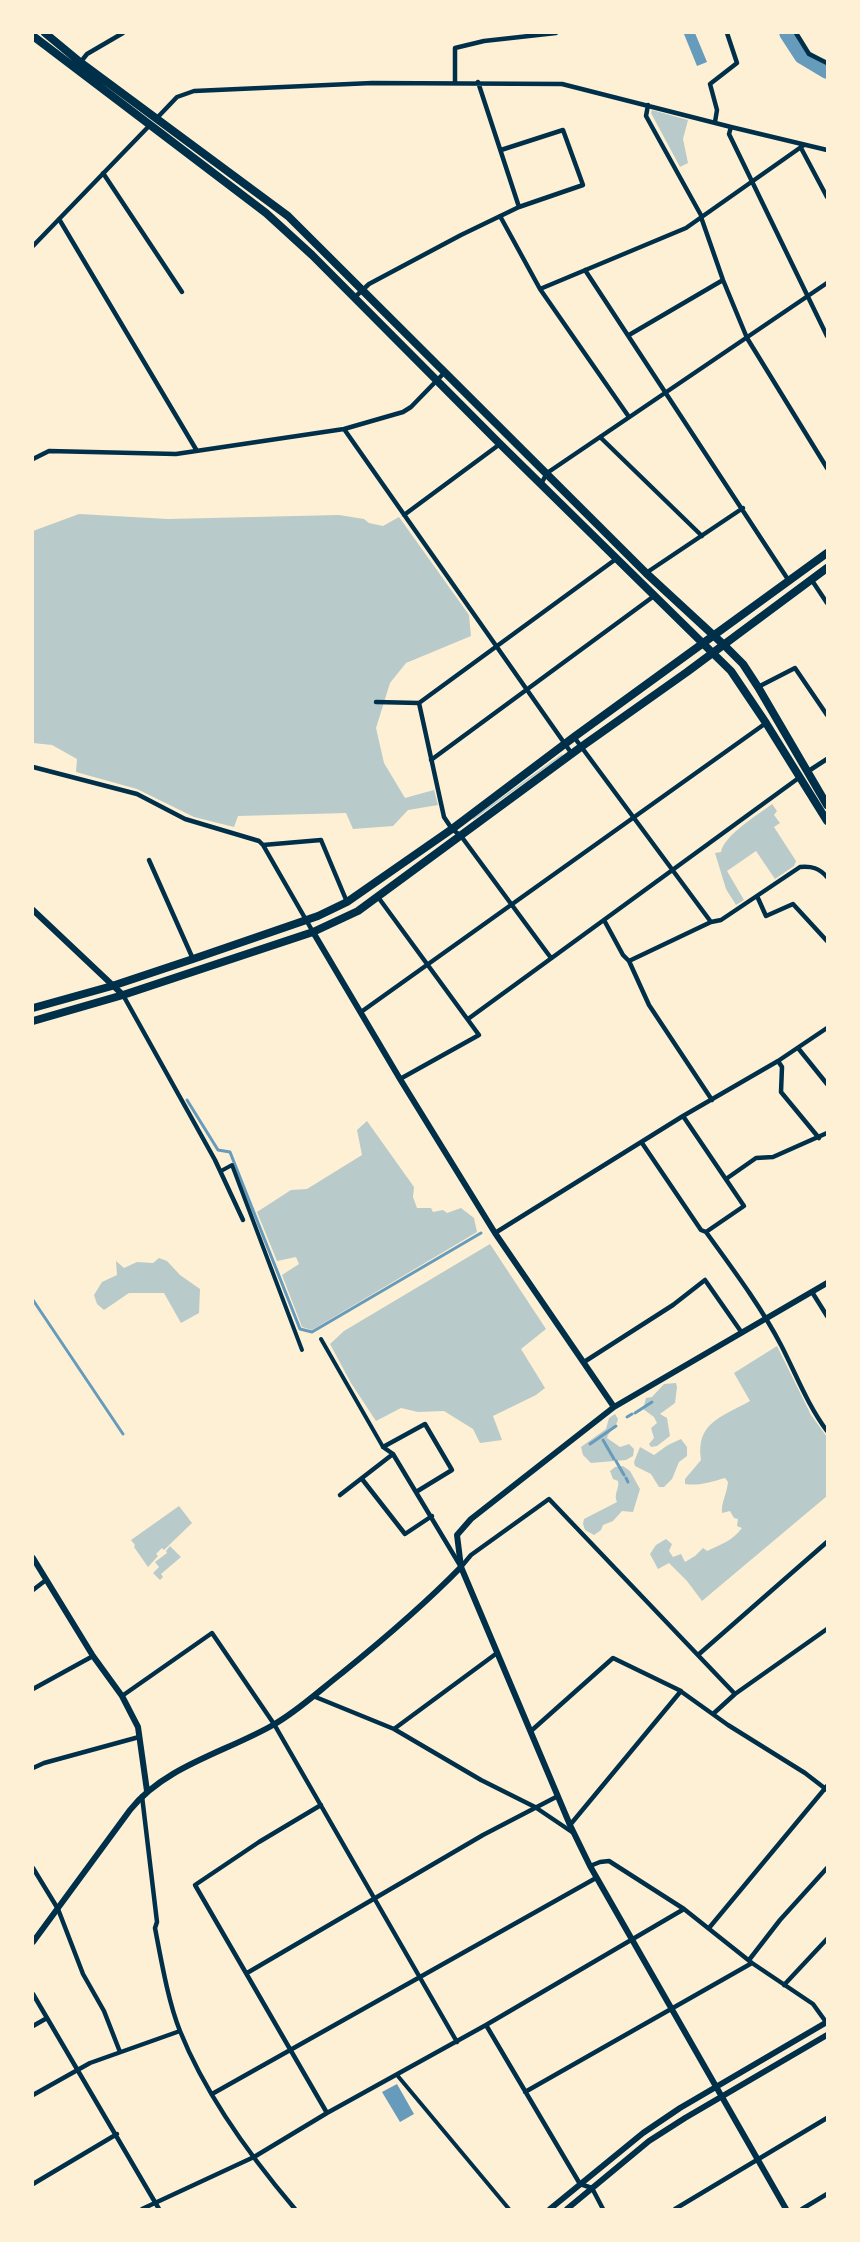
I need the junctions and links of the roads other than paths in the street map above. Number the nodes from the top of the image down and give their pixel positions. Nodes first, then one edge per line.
1 (45, 33) edge
2 (123, 33) edge
3 (556, 33) edge
4 (727, 33) edge
5 (796, 33) edge
6 (33, 36) edge
7 (827, 63) edge
8 (78, 66) junction
9 (455, 82) junction
10 (477, 82) junction
11 (648, 105) junction
12 (157, 118) junction
13 (715, 122) junction
14 (150, 125) junction
15 (731, 128) junction
16 (803, 146) junction
17 (501, 150) junction
18 (827, 150) edge
19 (103, 172) junction
20 (753, 181) junction
21 (827, 198) edge
22 (519, 207) junction
23 (500, 216) junction
24 (701, 217) junction
25 (59, 219) junction
26 (33, 246) edge
27 (585, 270) junction
28 (723, 280) junction
29 (827, 283) edge
30 (363, 289) junction
31 (540, 289) junction
32 (182, 292) dead end
33 (808, 296) junction
34 (355, 297) junction
35 (629, 335) junction
36 (827, 336) edge
37 (747, 338) junction
38 (445, 372) junction
39 (437, 380) junction
40 (666, 392) junction
41 (629, 417) junction
42 (344, 429) junction
43 (600, 437) junction
44 (500, 444) junction
45 (197, 451) junction
46 (33, 459) edge
47 (827, 468) edge
48 (547, 473) junction
49 (541, 484) junction
50 (743, 508) junction
51 (404, 515) junction
52 (702, 536) junction
53 (827, 553) edge
54 (616, 559) junction
55 (827, 568) edge
56 (646, 573) junction
57 (811, 579) junction
58 (789, 581) junction
59 (654, 596) junction
60 (827, 603) edge
61 (714, 635) junction
62 (703, 643) junction
63 (724, 645) junction
64 (496, 646) junction
65 (714, 653) junction
66 (758, 687) junction
67 (526, 690) junction
68 (376, 702) dead end
69 (419, 703) junction
70 (827, 714) edge
71 (766, 723) junction
72 (573, 737) junction
73 (565, 744) junction
74 (581, 747) junction
75 (572, 754) junction
76 (827, 759) edge
77 (431, 760) junction
78 (33, 767) edge
79 (803, 774) junction
80 (827, 805) edge
81 (634, 817) junction
82 (827, 821) edge
83 (452, 829) junction
84 (461, 836) junction
85 (263, 845) junction
86 (149, 860) dead end
87 (673, 869) junction
88 (827, 877) edge
89 (757, 896) junction
90 (378, 897) junction
91 (347, 902) junction
92 (512, 904) junction
93 (33, 910) edge
94 (306, 920) junction
95 (604, 920) junction
96 (711, 922) junction
97 (313, 932) junction
98 (827, 941) edge
99 (551, 958) junction
100 (193, 959) junction
101 (629, 961) junction
102 (428, 964) junction
103 (112, 986) junction
104 (123, 995) junction
105 (33, 1008) edge
106 (361, 1012) junction
107 (468, 1019) junction
108 (33, 1021) edge
109 (827, 1028) edge
110 (798, 1048) junction
111 (778, 1061) junction
112 (400, 1078) junction
113 (827, 1084) edge
114 (712, 1100) junction
115 (683, 1116) junction
116 (827, 1133) edge
117 (819, 1138) junction
118 (642, 1143) junction
119 (221, 1171) junction
120 (726, 1179) junction
121 (244, 1196) junction
122 (234, 1202) junction
123 (251, 1215) junction
124 (243, 1220) joint
125 (706, 1232) junction
126 (495, 1233) junction
127 (827, 1283) edge
128 (812, 1292) junction
129 (827, 1316) edge
130 (765, 1319) junction
131 (742, 1333) junction
132 (321, 1339) dead end
133 (302, 1350) dead end
134 (584, 1362) junction
135 (614, 1407) junction
136 (827, 1431) edge
137 (383, 1447) junction
138 (393, 1454) junction
139 (362, 1479) junction
140 (416, 1492) junction
141 (340, 1495) dead end
142 (432, 1516) junction
143 (827, 1542) edge
144 (33, 1558) edge
145 (461, 1567) junction
146 (46, 1580) junction
147 (33, 1590) edge
148 (827, 1629) edge
149 (497, 1653) junction
150 (698, 1655) junction
151 (93, 1656) junction
152 (33, 1689) edge
153 (681, 1691) junction
154 (735, 1694) junction
155 (122, 1696) junction
156 (314, 1696) junction
157 (712, 1714) junction
158 (274, 1724) junction
159 (394, 1729) junction
160 (531, 1731) junction
161 (139, 1737) junction
162 (33, 1768) edge
163 (826, 1788) edge
164 (144, 1793) junction
165 (558, 1796) junction
166 (321, 1805) junction
167 (535, 1807) junction
168 (570, 1825) junction
169 (574, 1834) junction
170 (590, 1866) junction
171 (33, 1868) edge
172 (827, 1868) edge
173 (596, 1878) junction
174 (375, 1899) junction
175 (58, 1909) junction
176 (684, 1909) junction
177 (709, 1928) junction
178 (631, 1939) junction
179 (827, 1939) edge
180 (33, 1942) edge
181 (750, 1962) junction
182 (247, 1973) junction
183 (420, 1978) junction
184 (784, 1985) junction
185 (33, 1994) edge
186 (672, 2009) junction
187 (47, 2018) junction
188 (827, 2023) edge
189 (486, 2025) junction
190 (33, 2026) edge
191 (180, 2031) junction
192 (827, 2035) edge
193 (457, 2042) junction
194 (290, 2051) junction
195 (120, 2052) junction
196 (76, 2070) junction
197 (397, 2075) junction
198 (716, 2087) junction
199 (525, 2092) junction
200 (212, 2094) junction
201 (33, 2095) edge
202 (722, 2096) junction
203 (327, 2113) junction
204 (827, 2118) edge
205 (643, 2133) junction
206 (117, 2134) junction
207 (649, 2141) junction
208 (254, 2157) junction
209 (758, 2159) junction
210 (33, 2184) edge
211 (580, 2184) junction
212 (592, 2188) junction
213 (827, 2194) edge
214 (155, 2202) junction
215 (142, 2209) edge
216 (159, 2209) edge
217 (295, 2209) edge
218 (509, 2209) edge
219 (550, 2209) edge
220 (567, 2209) edge
221 (603, 2209) edge
222 (675, 2209) edge
223 (786, 2209) edge
224 (802, 2209) edge

1 - 8 main road
2 - 8 street
3 - 9 street
4 - 13 street
5 - 7 street
6 - 8 main road
8 - 12 main road
8 - 14 main road
9 - 10 street
9 - 12 street
10 - 11 street
10 - 17 street
11 - 13 street
11 - 24 street
12 - 14 street
12 - 30 main road
13 - 15 street
14 - 19 street
14 - 34 main road
15 - 16 street
15 - 20 street
16 - 18 street
16 - 20 street
16 - 21 street
17 - 22 street
17 - 22 street
19 - 25 street
19 - 32 street
20 - 24 street
20 - 33 street
22 - 23 street
23 - 30 street
23 - 31 street
24 - 27 street
24 - 28 street
25 - 26 street
25 - 45 street
27 - 31 street
27 - 35 street
28 - 35 street
28 - 37 street
29 - 33 street
30 - 34 street
30 - 38 main road
31 - 41 street
33 - 36 street
33 - 37 street
34 - 39 main road
35 - 40 street
37 - 40 street
37 - 47 street
38 - 39 street
38 - 48 main road
39 - 42 street
39 - 44 main road
40 - 41 street
40 - 50 street
41 - 43 street
42 - 45 street
42 - 51 street
43 - 48 street
43 - 52 street
44 - 49 main road
44 - 51 street
45 - 46 street
48 - 49 street
48 - 56 main road
49 - 54 main road
50 - 52 street
50 - 58 street
51 - 64 street
52 - 56 street
53 - 58 main road
54 - 59 main road
54 - 64 street
55 - 57 main road
56 - 61 main road
57 - 60 street
57 - 63 main road
58 - 61 main road
59 - 62 main road
59 - 67 street
61 - 62 main road
61 - 63 main road
62 - 65 main road
62 - 72 main road
63 - 65 main road
63 - 66 main road
64 - 67 street
64 - 69 street
65 - 71 main road
65 - 74 main road
66 - 70 street
66 - 79 main road
67 - 73 street
67 - 77 street
68 - 69 street
69 - 77 street
71 - 79 main road
71 - 81 street
72 - 73 main road
72 - 74 street
73 - 75 street
73 - 83 main road
74 - 75 main road
74 - 81 street
75 - 84 main road
76 - 79 street
77 - 83 street
78 - 85 street
79 - 80 main road
79 - 82 main road
79 - 87 street
81 - 87 street
81 - 92 street
83 - 84 street
83 - 91 main road
84 - 90 main road
84 - 92 street
85 - 91 street
85 - 94 street
86 - 100 street
87 - 95 street
87 - 96 street
88 - 89 street
89 - 96 street
89 - 98 street
90 - 97 main road
90 - 102 street
91 - 94 main road
92 - 99 street
92 - 102 street
93 - 103 street
94 - 97 street
94 - 100 main road
95 - 99 street
95 - 101 street
96 - 101 street
97 - 104 main road
97 - 106 street
99 - 107 street
100 - 103 main road
101 - 114 street
102 - 106 street
102 - 107 street
103 - 104 street
103 - 105 main road
104 - 108 main road
104 - 119 street
106 - 112 street
107 - 112 street
109 - 110 street
110 - 111 street
110 - 113 street
111 - 114 street
111 - 117 street
112 - 126 street
114 - 115 street
115 - 118 street
115 - 120 street
116 - 117 street
117 - 120 street
118 - 125 street
118 - 126 street
119 - 121 street
119 - 122 street
120 - 125 street
121 - 122 street
121 - 123 street
122 - 124 street
123 - 124 street
123 - 133 street
125 - 130 street
126 - 134 street
127 - 128 street
128 - 129 street
128 - 130 street
130 - 131 street
130 - 136 street
131 - 134 street
131 - 135 street
132 - 137 street
134 - 135 street
135 - 145 street
137 - 138 street
137 - 140 street
138 - 139 street
138 - 140 street
139 - 141 street
139 - 142 street
140 - 142 street
142 - 145 street
143 - 150 street
144 - 146 street
145 - 149 street
145 - 150 street
145 - 156 street
146 - 147 street
146 - 151 street
148 - 154 street
149 - 159 street
149 - 160 street
150 - 154 street
151 - 152 street
151 - 155 street
153 - 157 street
153 - 160 street
153 - 168 street
154 - 157 street
155 - 158 street
155 - 161 street
156 - 158 street
156 - 159 street
157 - 163 street
158 - 164 street
158 - 166 street
159 - 167 street
160 - 165 street
161 - 162 street
161 - 164 street
163 - 177 street
164 - 175 street
164 - 191 street
165 - 167 street
165 - 168 street
166 - 174 street
166 - 182 street
167 - 169 street
167 - 174 street
168 - 169 street
169 - 170 street
170 - 173 street
170 - 176 street
171 - 175 street
172 - 181 street
173 - 178 street
173 - 183 street
174 - 182 street
174 - 183 street
175 - 180 street
175 - 195 street
176 - 177 street
176 - 178 street
177 - 181 street
178 - 186 street
178 - 189 street
179 - 184 street
181 - 184 street
181 - 186 street
182 - 194 street
183 - 193 street
183 - 194 street
184 - 188 street
185 - 187 street
186 - 198 street
186 - 199 street
187 - 190 street
187 - 196 street
188 - 198 street
189 - 193 street
189 - 199 street
191 - 195 street
191 - 200 street
192 - 202 street
193 - 197 street
194 - 200 street
194 - 203 street
195 - 196 street
196 - 201 street
196 - 206 street
197 - 203 street
197 - 218 street
198 - 202 street
198 - 205 street
199 - 211 street
200 - 208 street
202 - 207 street
202 - 209 street
203 - 208 street
204 - 209 street
205 - 207 street
205 - 211 street
206 - 210 street
206 - 214 street
207 - 212 street
208 - 214 street
208 - 217 street
209 - 222 street
209 - 223 street
211 - 212 street
211 - 219 street
212 - 220 street
212 - 221 street
213 - 224 street
214 - 215 street
214 - 216 street

